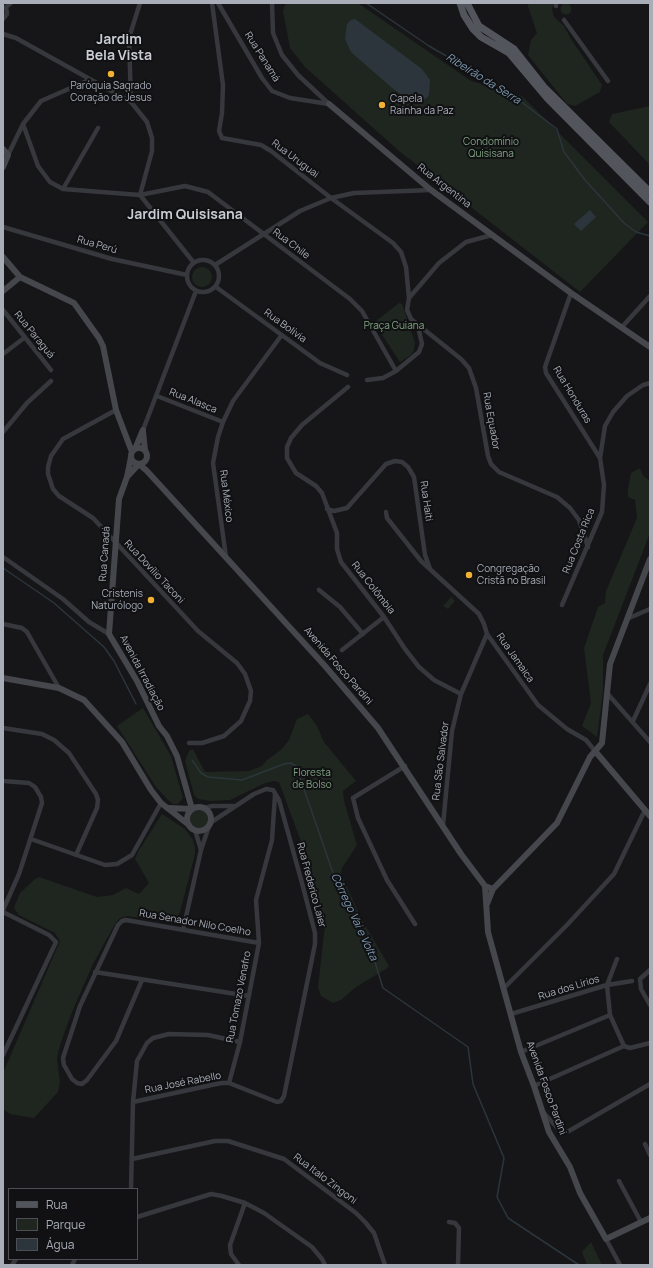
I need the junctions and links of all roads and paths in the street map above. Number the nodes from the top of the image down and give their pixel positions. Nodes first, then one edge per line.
1 (11, 3) edge
2 (138, 3) edge
3 (212, 3) edge
4 (218, 3) edge
5 (272, 3) edge
6 (460, 3) edge
7 (467, 3) edge
8 (3, 19) edge
9 (564, 20) dead end
10 (3, 34) edge
11 (89, 80) junction
12 (608, 81) dead end
13 (131, 102) junction
14 (329, 104) junction
15 (23, 124) junction
16 (98, 128) dead end
17 (3, 149) edge
18 (8, 155) junction
19 (3, 167) edge
20 (63, 189) junction
21 (431, 190) junction
22 (650, 192) edge
23 (140, 195) junction
24 (331, 198) junction
25 (650, 202) edge
26 (3, 227) edge
27 (264, 234) junction
28 (492, 235) junction
29 (3, 257) edge
30 (194, 263) junction
31 (214, 265) junction
32 (187, 275) junction
33 (20, 277) junction
34 (216, 287) junction
35 (3, 291) edge
36 (196, 292) junction
37 (571, 293) junction
38 (409, 298) junction
39 (649, 299) edge
40 (3, 310) edge
41 (418, 325) junction
42 (622, 327) junction
43 (282, 336) junction
44 (24, 338) junction
45 (650, 347) edge
46 (3, 354) edge
47 (51, 370) dead end
48 (396, 371) junction
49 (347, 375) dead end
50 (367, 380) dead end
51 (51, 381) dead end
52 (650, 383) edge
53 (348, 387) dead end
54 (157, 396) junction
55 (116, 410) junction
56 (223, 422) junction
57 (143, 430) junction
58 (3, 432) edge
59 (145, 450) junction
60 (133, 452) junction
61 (600, 458) junction
62 (147, 459) junction
63 (138, 464) junction
64 (147, 471) junction
65 (127, 477) junction
66 (327, 510) junction
67 (386, 512) dead end
68 (115, 542) junction
69 (588, 547) junction
70 (3, 557) edge
71 (226, 557) junction
72 (650, 559) edge
73 (430, 569) junction
74 (319, 590) dead end
75 (562, 605) dead end
76 (650, 609) edge
77 (384, 617) junction
78 (629, 618) junction
79 (3, 624) edge
80 (109, 634) junction
81 (363, 634) junction
82 (487, 634) junction
83 (342, 650) dead end
84 (3, 678) edge
85 (650, 684) edge
86 (60, 688) junction
87 (607, 693) junction
88 (461, 694) junction
89 (633, 721) junction
90 (3, 728) edge
91 (650, 742) edge
92 (189, 743) dead end
93 (595, 751) junction
94 (405, 766) junction
95 (3, 781) edge
96 (275, 795) junction
97 (161, 803) junction
98 (233, 806) junction
99 (169, 808) junction
100 (194, 808) junction
101 (205, 808) junction
102 (645, 810) junction
103 (650, 816) edge
104 (443, 824) junction
105 (189, 825) junction
106 (210, 825) junction
107 (195, 830) junction
108 (31, 840) junction
109 (201, 850) junction
110 (76, 855) junction
111 (485, 886) junction
112 (493, 889) junction
113 (486, 906) junction
114 (3, 911) edge
115 (414, 924) dead end
116 (183, 930) junction
117 (259, 943) junction
118 (617, 959) dead end
119 (650, 970) edge
120 (95, 972) junction
121 (142, 980) junction
122 (632, 981) dead end
123 (607, 985) junction
124 (504, 988) junction
125 (249, 996) junction
126 (650, 1005) edge
127 (511, 1014) junction
128 (610, 1015) junction
129 (240, 1042) junction
130 (650, 1043) edge
131 (624, 1046) junction
132 (521, 1052) junction
133 (3, 1055) edge
134 (229, 1083) junction
135 (650, 1084) edge
136 (534, 1086) junction
137 (281, 1101) joint
138 (133, 1102) junction
139 (543, 1112) junction
140 (645, 1144) dead end
141 (650, 1155) edge
142 (132, 1159) junction
143 (619, 1181) dead end
144 (131, 1188) edge
145 (245, 1203) junction
146 (138, 1217) edge
147 (650, 1218) edge
148 (449, 1222) dead end
149 (641, 1222) junction
150 (606, 1238) junction
151 (239, 1265) edge
152 (325, 1265) edge
153 (385, 1265) edge
154 (458, 1265) edge
155 (620, 1265) edge

1 - 8 street
2 - 13 street
3 - 24 street, Rua Uruguai
4 - 14 street, Rua Panamá
5 - 14 street, Rua Argentina
6 - 25 main road
7 - 22 main road
9 - 12 street
10 - 11 street
11 - 13 street
11 - 15 street
13 - 23 street
14 - 21 street, Rua Argentina
15 - 18 street
15 - 20 street
16 - 20 street
17 - 18 street
18 - 19 street
20 - 23 street
21 - 24 street
21 - 28 street, Rua Argentina
23 - 27 street, Rua Chile
23 - 30 street
24 - 27 street
24 - 38 street, Rua Uruguai
26 - 32 street, Rua Perú
27 - 31 street
27 - 48 street, Rua Chile
28 - 37 street, Rua Argentina
28 - 38 street
29 - 33 street
30 - 31 street
30 - 32 street
31 - 34 street
32 - 36 street
33 - 35 street
33 - 55 street
34 - 36 street
34 - 43 street, Rua Bolívia
36 - 54 street
37 - 42 street, Rua Argentina
37 - 61 street, Rua Honduras
38 - 41 street, Rua Equador
39 - 42 street
40 - 44 street, Rua Paraguá
41 - 48 street
41 - 69 street, Rua Equador
42 - 45 street, Rua Argentina
43 - 49 street, Rua Bolívia
43 - 56 street, Rua México
44 - 46 street
44 - 47 street, Rua Paraguá
48 - 50 street
51 - 58 street
52 - 61 street, Rua Costa Rica
53 - 66 street, Rua Colômbia
54 - 56 street, Rua Alasca
54 - 57 street
55 - 60 street
55 - 68 street, Rua Dovílio Taconi
56 - 71 street, Rua México
57 - 59 street
57 - 60 street, Rua Canadá
59 - 60 street
59 - 62 street
60 - 63 street
60 - 65 street, Rua Canadá
61 - 69 street, Rua Costa Rica
62 - 63 street
62 - 64 street
63 - 64 street, Avenida Fosco Pardini
63 - 65 street
64 - 71 street, Avenida Fosco Pardini
65 - 68 street, Rua Canadá
66 - 73 street, Rua Haiti
66 - 77 street, Rua Colômbia
67 - 73 street, Rua Jamaica
68 - 80 street, Rua Canadá
68 - 92 street, Rua Dovílio Taconi
69 - 75 street, Rua Costa Rica
70 - 80 street, Avenida Irradiação
71 - 94 street, Avenida Fosco Pardini
72 - 78 street
73 - 82 street, Rua Jamaica
74 - 81 street
76 - 78 street
77 - 81 street
77 - 88 street, Rua Colômbia
78 - 87 street
79 - 86 street
80 - 100 street, Avenida Irradiação
81 - 83 street
82 - 88 street, Rua São Salvador
82 - 93 street, Rua Jamaica
84 - 86 street
85 - 89 street
86 - 97 street
87 - 89 street
87 - 93 street
88 - 104 street, Rua São Salvador
89 - 91 street
90 - 110 street
93 - 102 street
93 - 112 street
94 - 104 street, Avenida Fosco Pardini
94 - 115 street
95 - 108 street
96 - 98 street
96 - 117 street, Rua Tomazo Venafro
96 - 137 street, Rua Frederico Laier
97 - 99 street
97 - 110 street
98 - 101 street
98 - 106 street
99 - 100 street
99 - 105 street
100 - 101 street
100 - 105 street
101 - 106 street
102 - 103 street
102 - 124 street
104 - 111 street, Avenida Fosco Pardini
105 - 107 street
106 - 107 street
106 - 109 street
107 - 109 street
108 - 110 street
108 - 114 street
109 - 116 street
111 - 112 street
111 - 113 street, Avenida Fosco Pardini
112 - 113 street
113 - 124 street, Avenida Fosco Pardini
114 - 133 street
116 - 117 street, Rua Senador Nilo Coelho
116 - 120 street, Rua Senador Nilo Coelho
117 - 125 street, Rua Tomazo Venafro
118 - 123 street
119 - 126 street
120 - 121 street
120 - 121 street, Rua Senador Nilo Coelho
121 - 125 street
122 - 123 street, Rua dos Lírios
123 - 127 street, Rua dos Lírios
123 - 128 street
124 - 127 street, Avenida Fosco Pardini
125 - 129 street, Rua Tomazo Venafro
127 - 132 street, Avenida Fosco Pardini
128 - 131 street
128 - 132 street
129 - 134 street, Rua Tomazo Venafro
129 - 138 street
130 - 131 street
131 - 136 street
132 - 136 street, Avenida Fosco Pardini
134 - 137 street, Rua José Rabello
134 - 138 street, Rua José Rabello
135 - 139 street
136 - 139 street, Avenida Fosco Pardini
138 - 142 street
139 - 150 street, Avenida Fosco Pardini
140 - 141 street
142 - 144 street
142 - 153 street, Rua Italo Zingoni
143 - 149 street
145 - 146 street
145 - 151 street
145 - 152 street
147 - 149 street
148 - 154 street
149 - 150 street
150 - 155 street, Avenida Fosco Pardini

